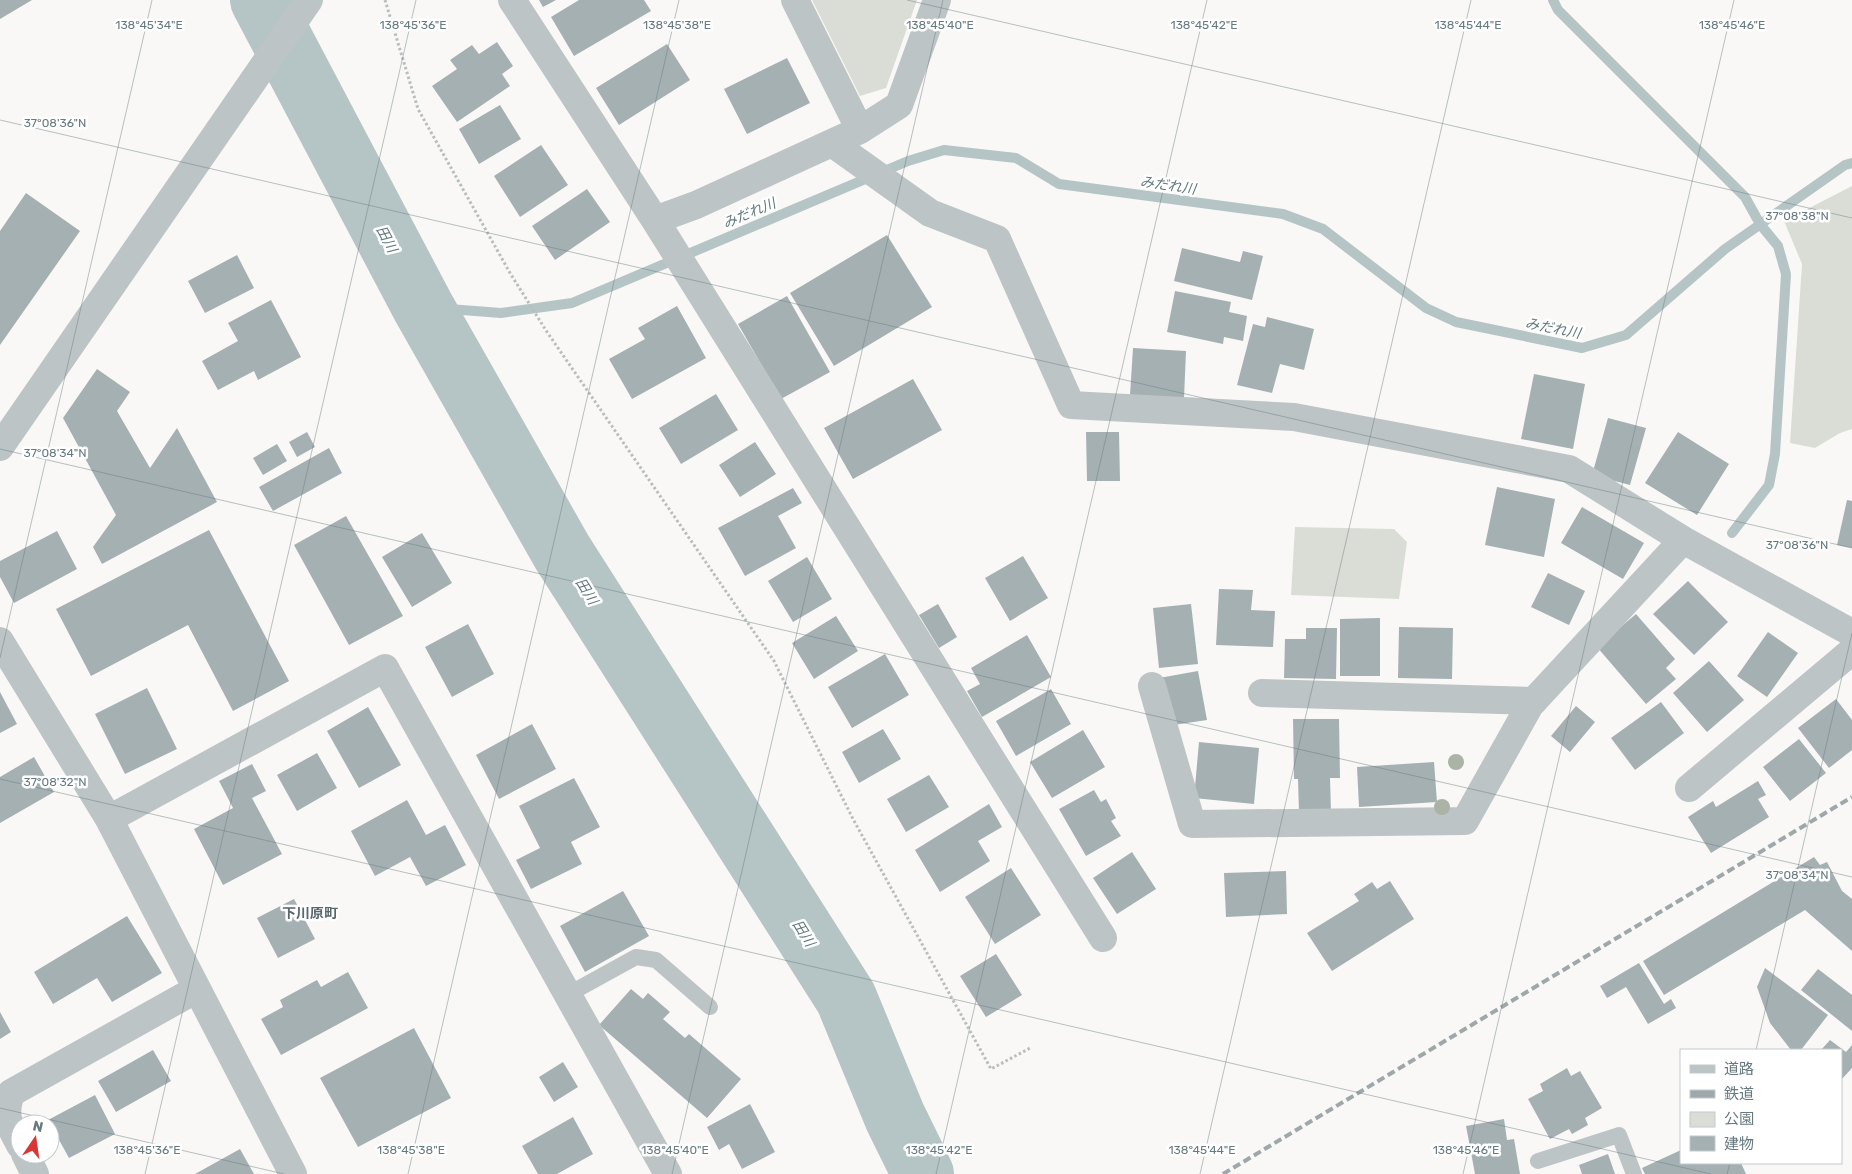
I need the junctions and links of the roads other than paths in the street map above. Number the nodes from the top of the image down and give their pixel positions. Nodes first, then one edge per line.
1 (309, 0) edge
2 (512, 0) edge
3 (795, 0) edge
4 (937, 0) edge
5 (860, 130) junction
6 (832, 143) junction
7 (655, 220) junction
8 (0, 447) edge
9 (1683, 540) junction
10 (1852, 633) edge
11 (0, 641) edge
12 (1852, 651) edge
13 (1152, 686) dead end
14 (1262, 693) dead end
15 (1534, 701) junction
16 (1689, 788) dead end
17 (109, 819) junction
18 (1103, 938) dead end
19 (197, 989) junction
20 (568, 996) junction
21 (710, 1007) dead end
22 (10, 1127) edge
23 (1538, 1161) dead end
24 (293, 1174) edge
25 (668, 1174) edge
26 (1634, 1174) edge

1 - 8 street
2 - 7 street
3 - 5 street
4 - 5 street
5 - 6 street
6 - 7 street
6 - 9 street
7 - 18 street
9 - 10 street
9 - 15 street
11 - 17 street
12 - 16 street
13 - 15 street
14 - 15 street
17 - 19 street
17 - 20 street
19 - 22 street
19 - 24 street
20 - 21 lane
20 - 25 street
23 - 26 lane

